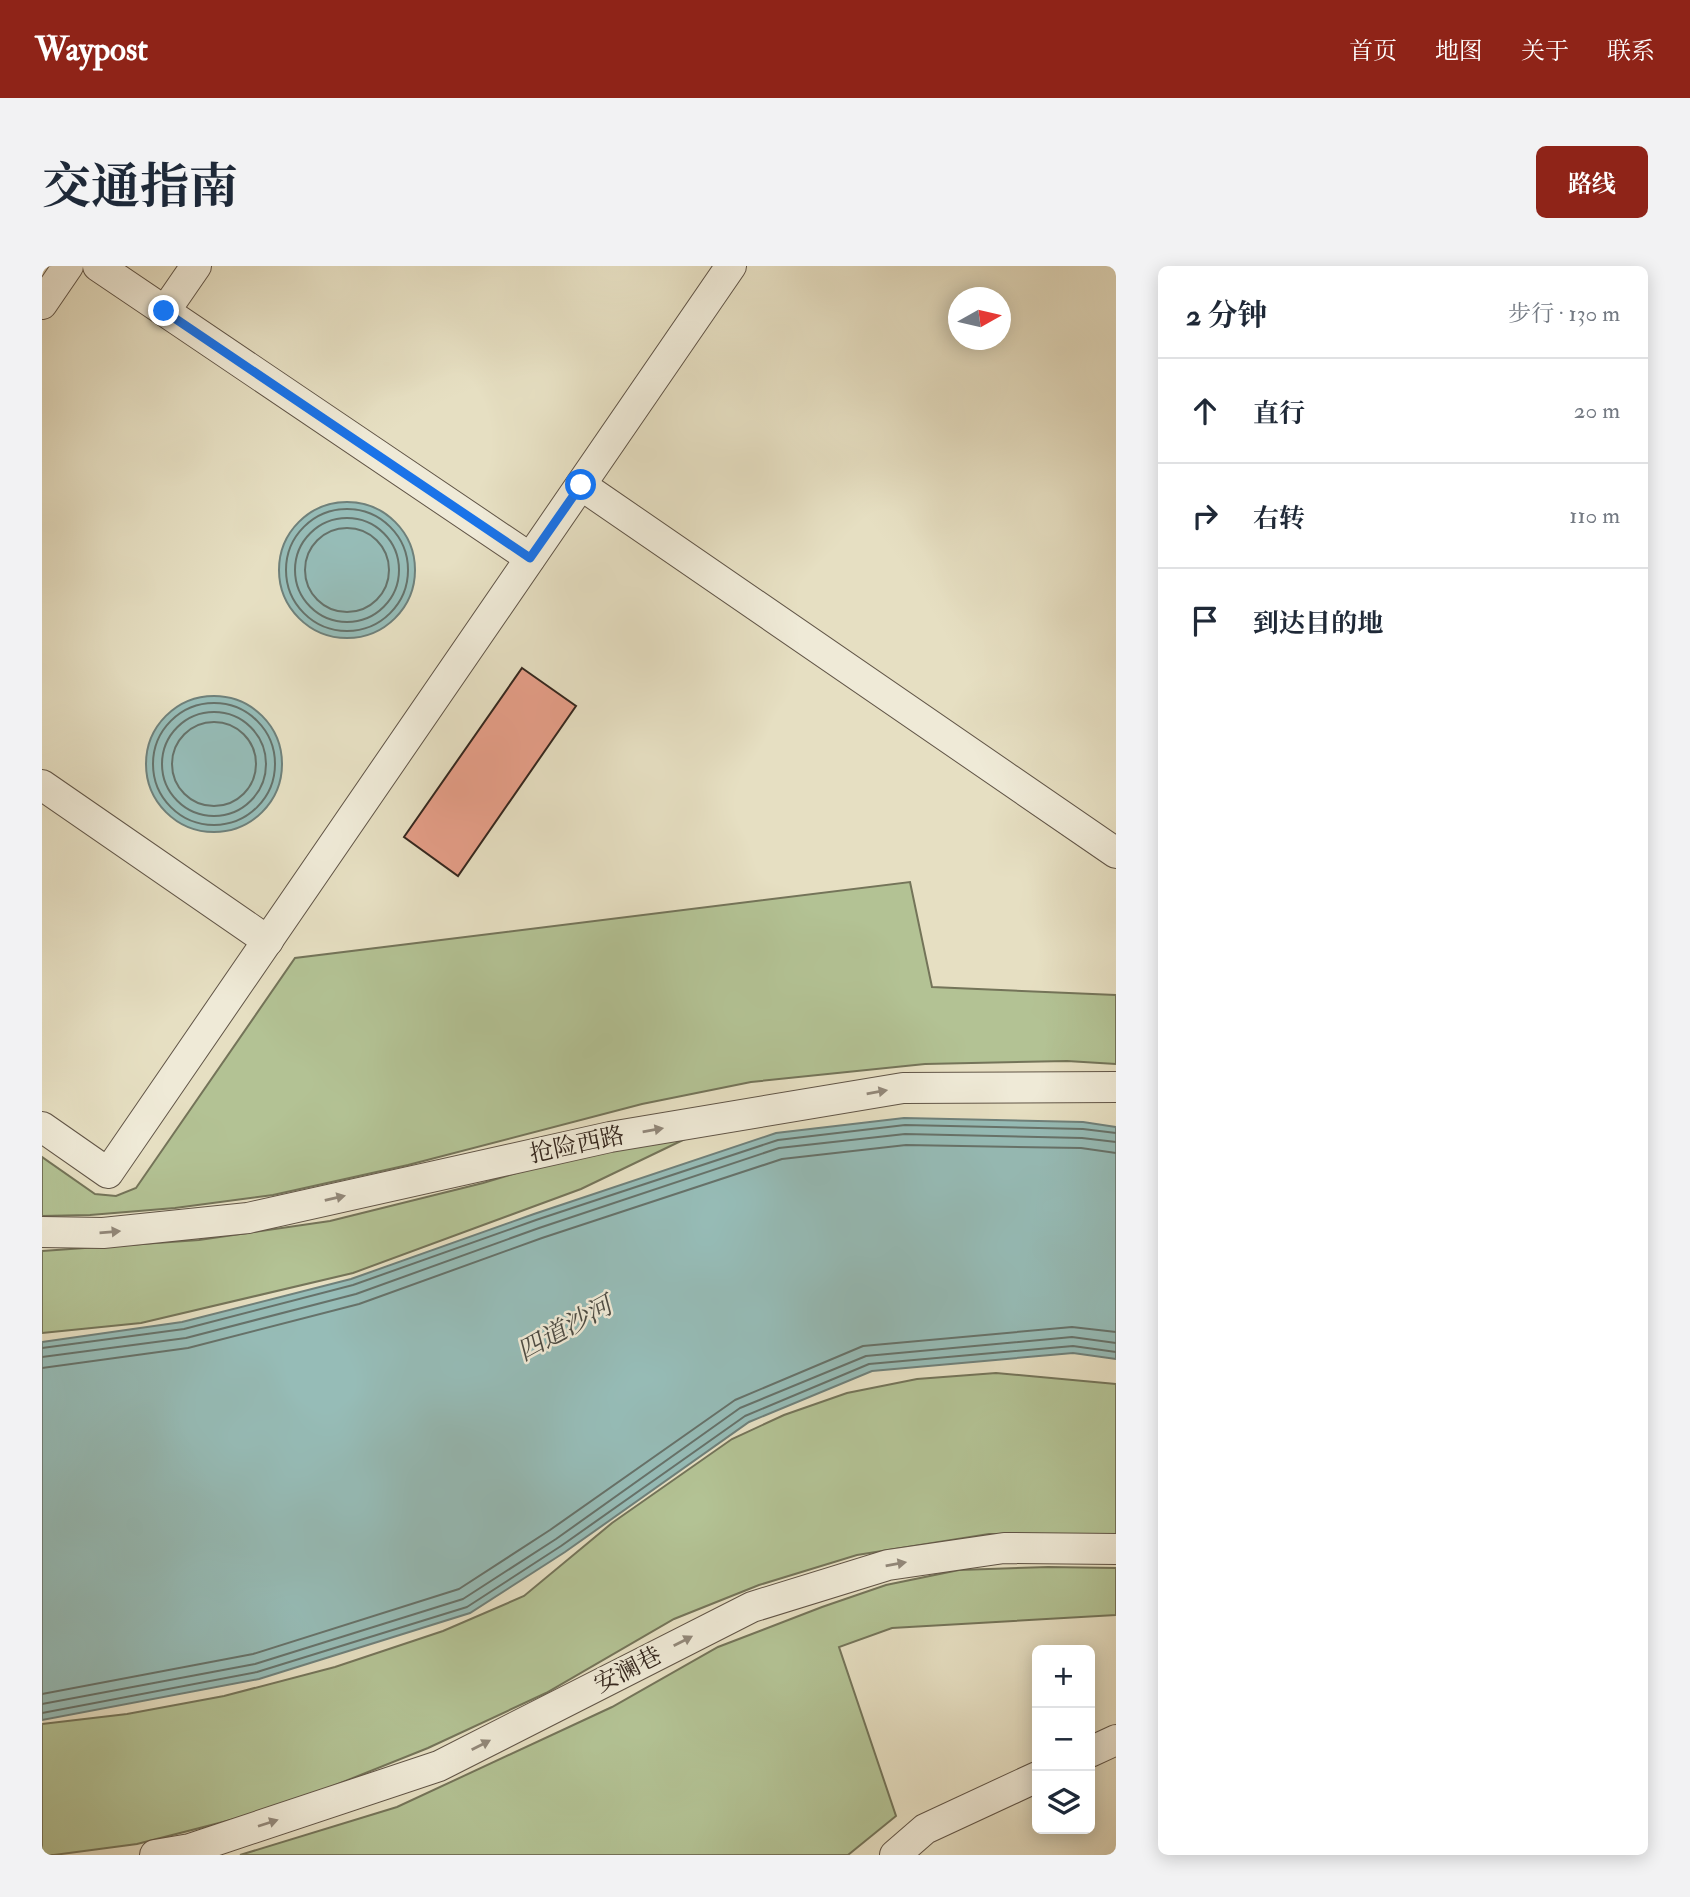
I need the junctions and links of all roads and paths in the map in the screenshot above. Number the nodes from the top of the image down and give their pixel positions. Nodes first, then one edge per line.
1 (68, 266) edge
2 (98, 266) edge
3 (196, 266) edge
4 (732, 266) edge
5 (42, 304) edge
6 (164, 311) junction
7 (581, 485) junction
8 (530, 558) junction
9 (42, 785) edge
10 (1116, 853) edge
11 (268, 941) junction
12 (1116, 1087) edge
13 (42, 1127) edge
14 (42, 1232) edge
15 (1116, 1549) edge
16 (1116, 1740) edge
17 (1095, 1750) edge
18 (1032, 1779) edge
19 (155, 1855) edge
20 (895, 1855) edge

1 - 5 street
2 - 6 street
3 - 6 street
4 - 7 street
6 - 8 street
7 - 8 street
7 - 10 street
8 - 11 street
9 - 11 street
11 - 13 street
14 -> 12 street, 抢险西路
19 -> 15 street, 安澜巷
16 - 17 street
18 - 20 street

